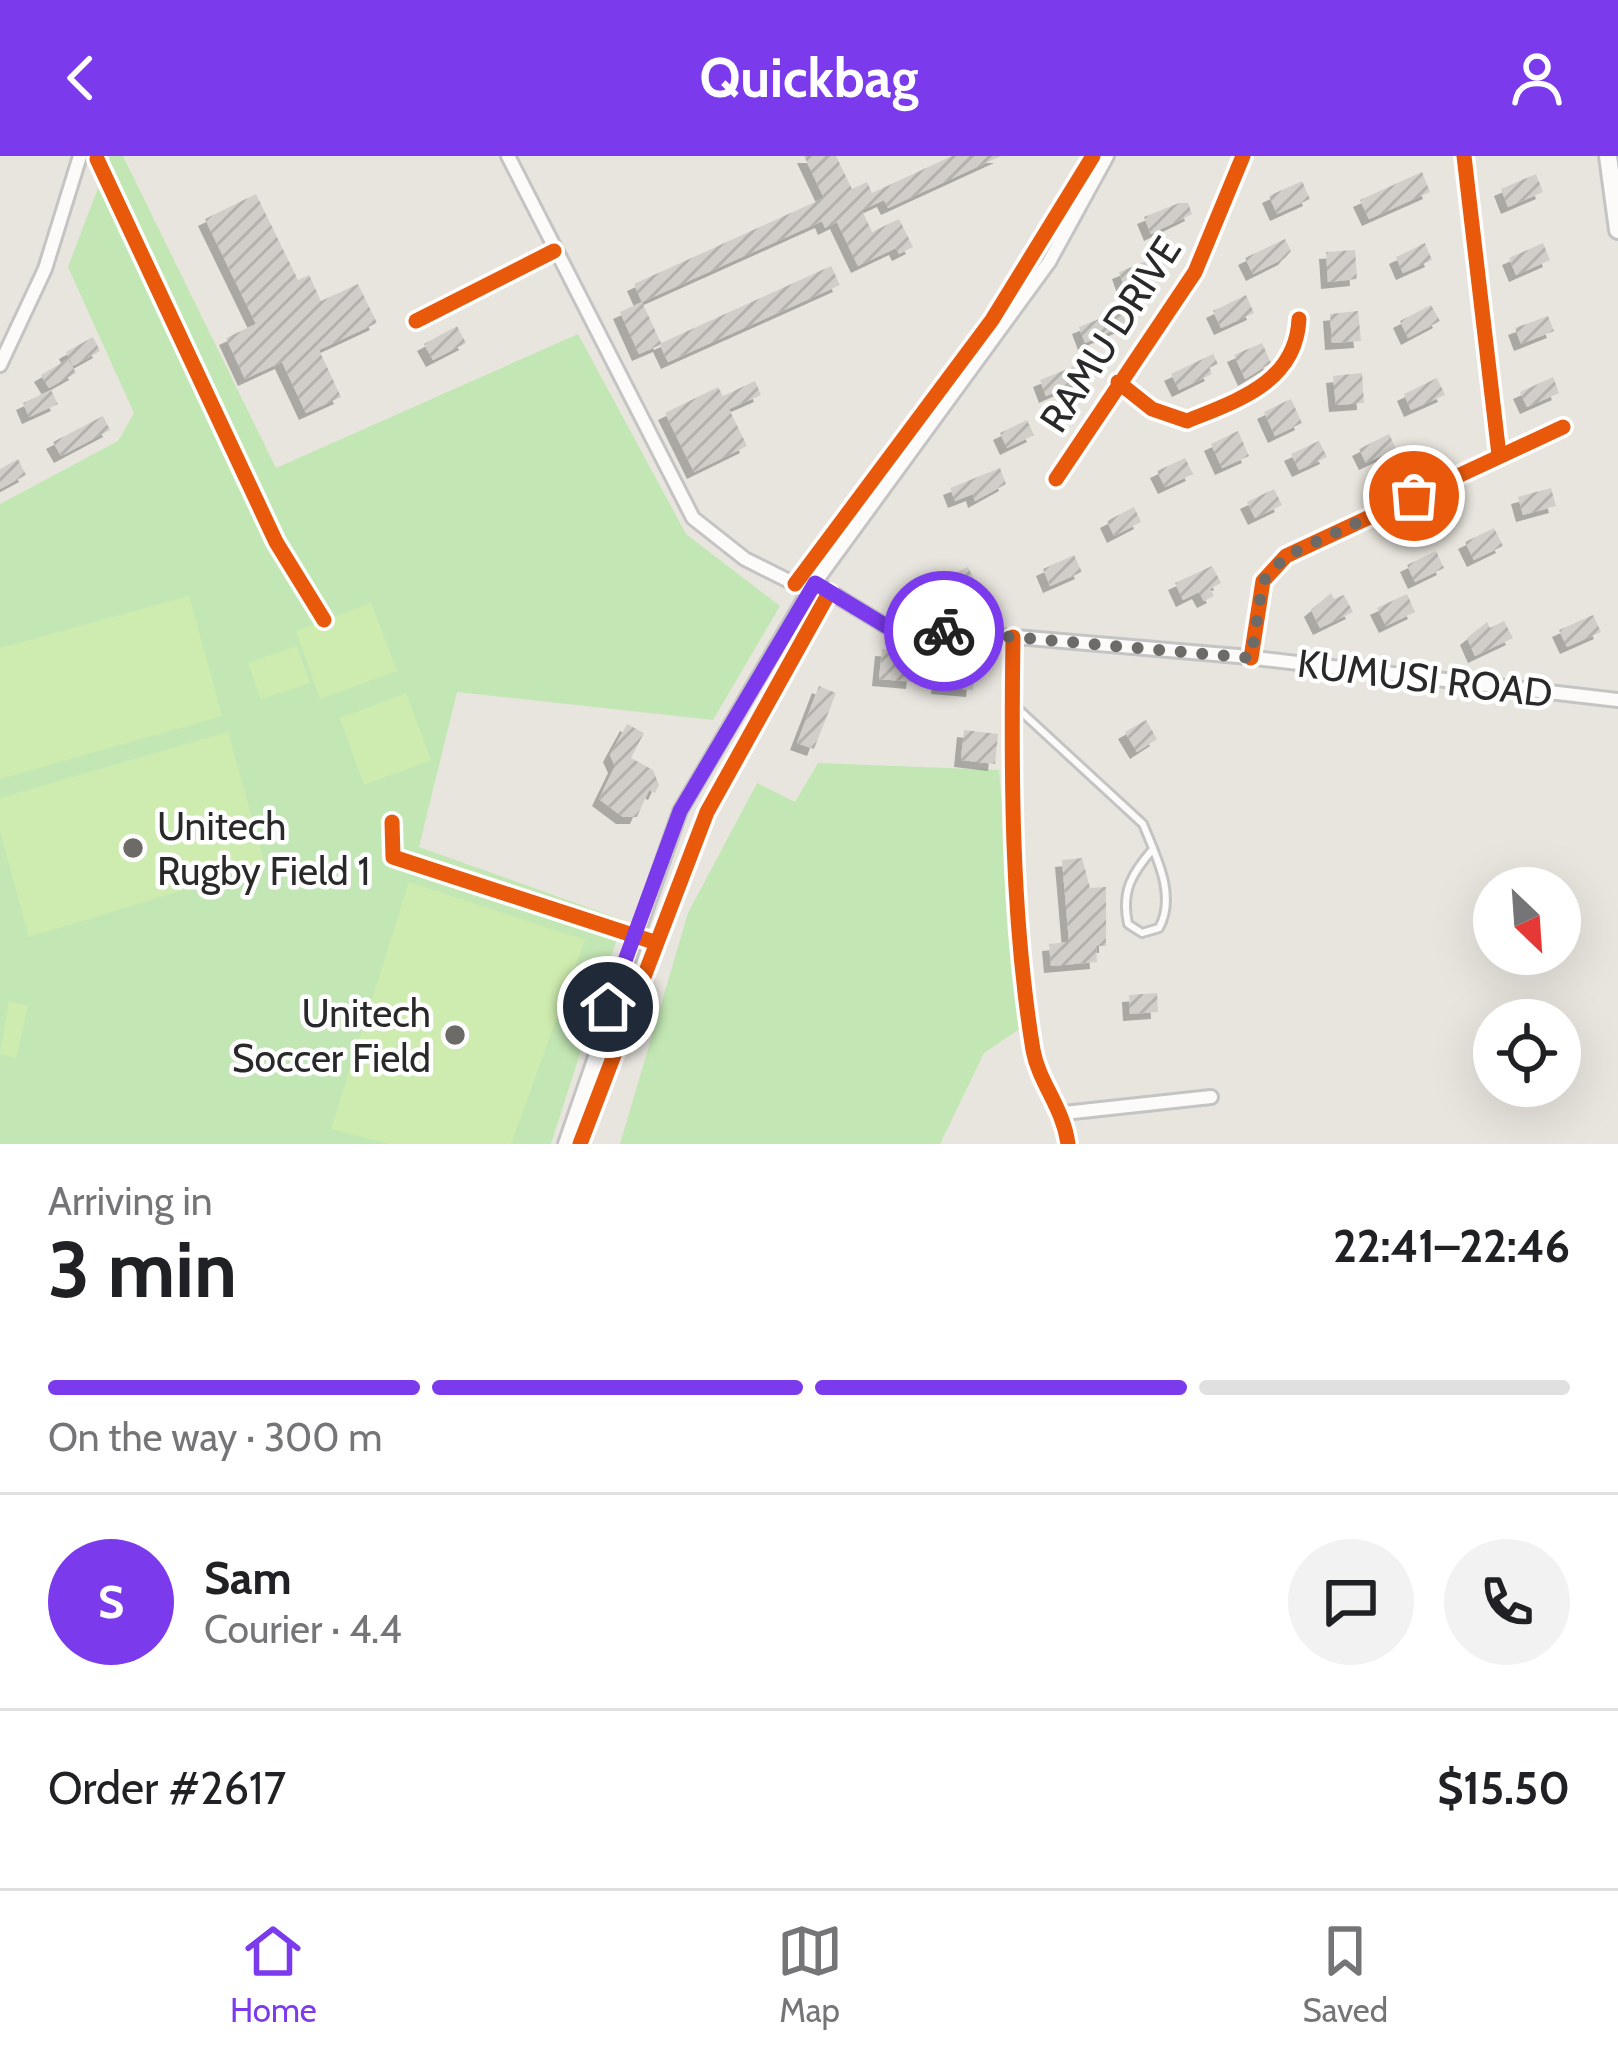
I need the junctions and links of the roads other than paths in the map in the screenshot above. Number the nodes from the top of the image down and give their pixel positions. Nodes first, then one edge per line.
1 (80, 156) edge
2 (508, 156) edge
3 (1094, 156) edge
4 (1107, 156) edge
5 (1243, 156) edge
6 (1464, 156) edge
7 (1608, 156) edge
8 (97, 159) dead end
9 (1618, 230) edge
10 (554, 251) junction
11 (416, 320) dead end
12 (1299, 320) dead end
13 (0, 365) edge
14 (1118, 382) junction
15 (1563, 427) dead end
16 (1499, 455) junction
17 (1056, 479) dead end
18 (795, 584) junction
19 (812, 587) junction
20 (830, 593) junction
21 (323, 620) dead end
22 (1013, 637) junction
23 (1251, 658) junction
24 (1618, 700) edge
25 (1012, 704) junction
26 (392, 822) dead end
27 (1153, 849) junction
28 (654, 942) junction
29 (1211, 1097) dead end
30 (1064, 1113) junction
31 (565, 1144) edge
32 (580, 1144) edge
33 (1068, 1144) edge

1 - 13 street
2 - 10 street, KUMUSI ROAD
3 - 18 street
4 - 19 street
5 - 14 street, RAMU DRIVE
6 - 16 street
7 - 9 main road
8 - 21 street
10 - 11 street
10 - 18 street, KUMUSI ROAD
12 - 14 street
14 - 17 street, RAMU DRIVE
15 - 16 street
16 - 23 street
18 - 19 street, KUMUSI ROAD
19 - 20 street, KUMUSI ROAD
19 - 31 street
20 - 22 street, KUMUSI ROAD
20 - 28 street
22 - 23 street, KUMUSI ROAD
22 - 25 street
23 - 24 street, KUMUSI ROAD
25 - 27 lane
25 - 30 street
26 - 28 street
27 - 27 lane
28 - 32 street
29 - 30 street
30 - 33 street

